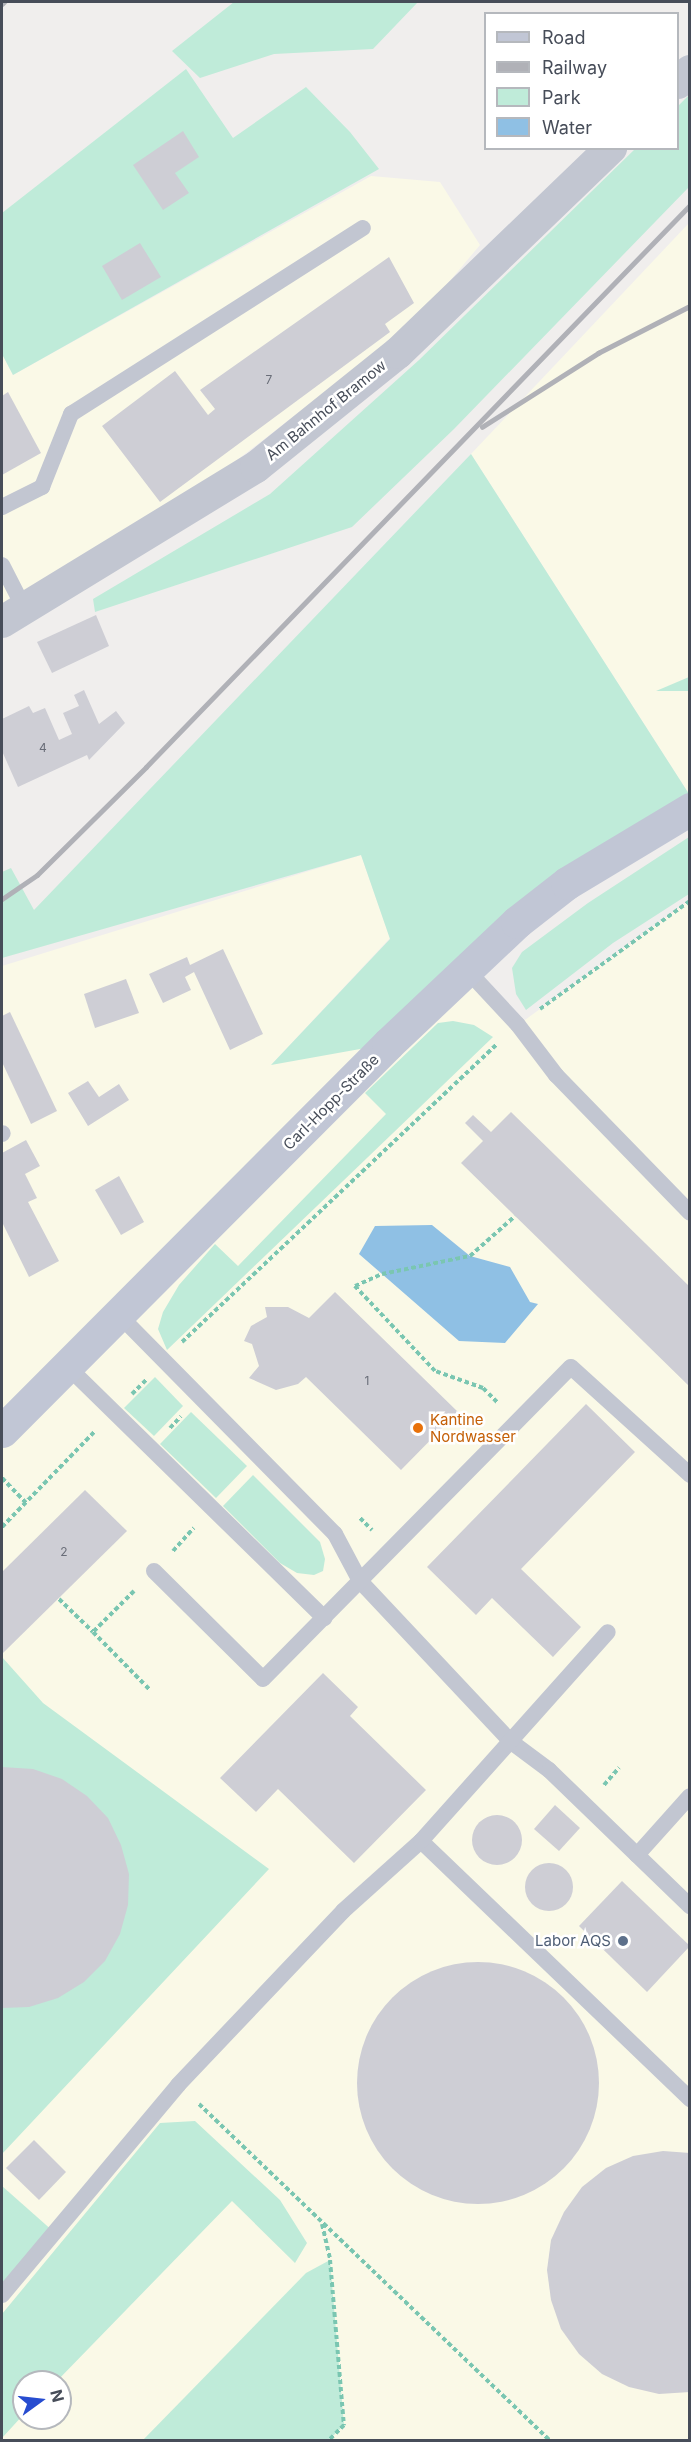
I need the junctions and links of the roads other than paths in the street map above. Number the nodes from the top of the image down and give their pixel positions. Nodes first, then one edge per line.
1 (690, 71) edge
2 (679, 82) edge
3 (609, 150) edge
4 (363, 228) dead end
5 (2, 507) edge
6 (2, 565) edge
7 (13, 615) edge
8 (686, 816) edge
9 (466, 969) junction
10 (690, 1213) edge
11 (120, 1316) junction
12 (68, 1367) junction
13 (2, 1431) edge
14 (690, 1475) edge
15 (154, 1571) dead end
16 (360, 1581) junction
17 (324, 1618) junction
18 (608, 1632) dead end
19 (510, 1741) junction
20 (690, 1796) edge
21 (421, 1841) junction
22 (637, 1855) junction
23 (690, 1906) edge
24 (690, 2099) edge
25 (2, 2295) edge

1 - 2 street
3 - 7 street, Am Bahnhof Bramow
4 - 5 lane
6 - 7 lane
8 - 9 street, Carl-Hopp-Straße
9 - 10 lane
9 - 11 street, Carl-Hopp-Straße
11 - 12 street, Carl-Hopp-Straße
11 - 16 lane
12 - 13 street, Carl-Hopp-Straße
12 - 17 lane
14 - 16 lane
15 - 17 lane
16 - 17 lane
16 - 19 lane
18 - 19 lane
19 - 21 lane
19 - 22 lane
20 - 22 lane
21 - 24 lane
21 - 25 lane
22 - 23 lane

